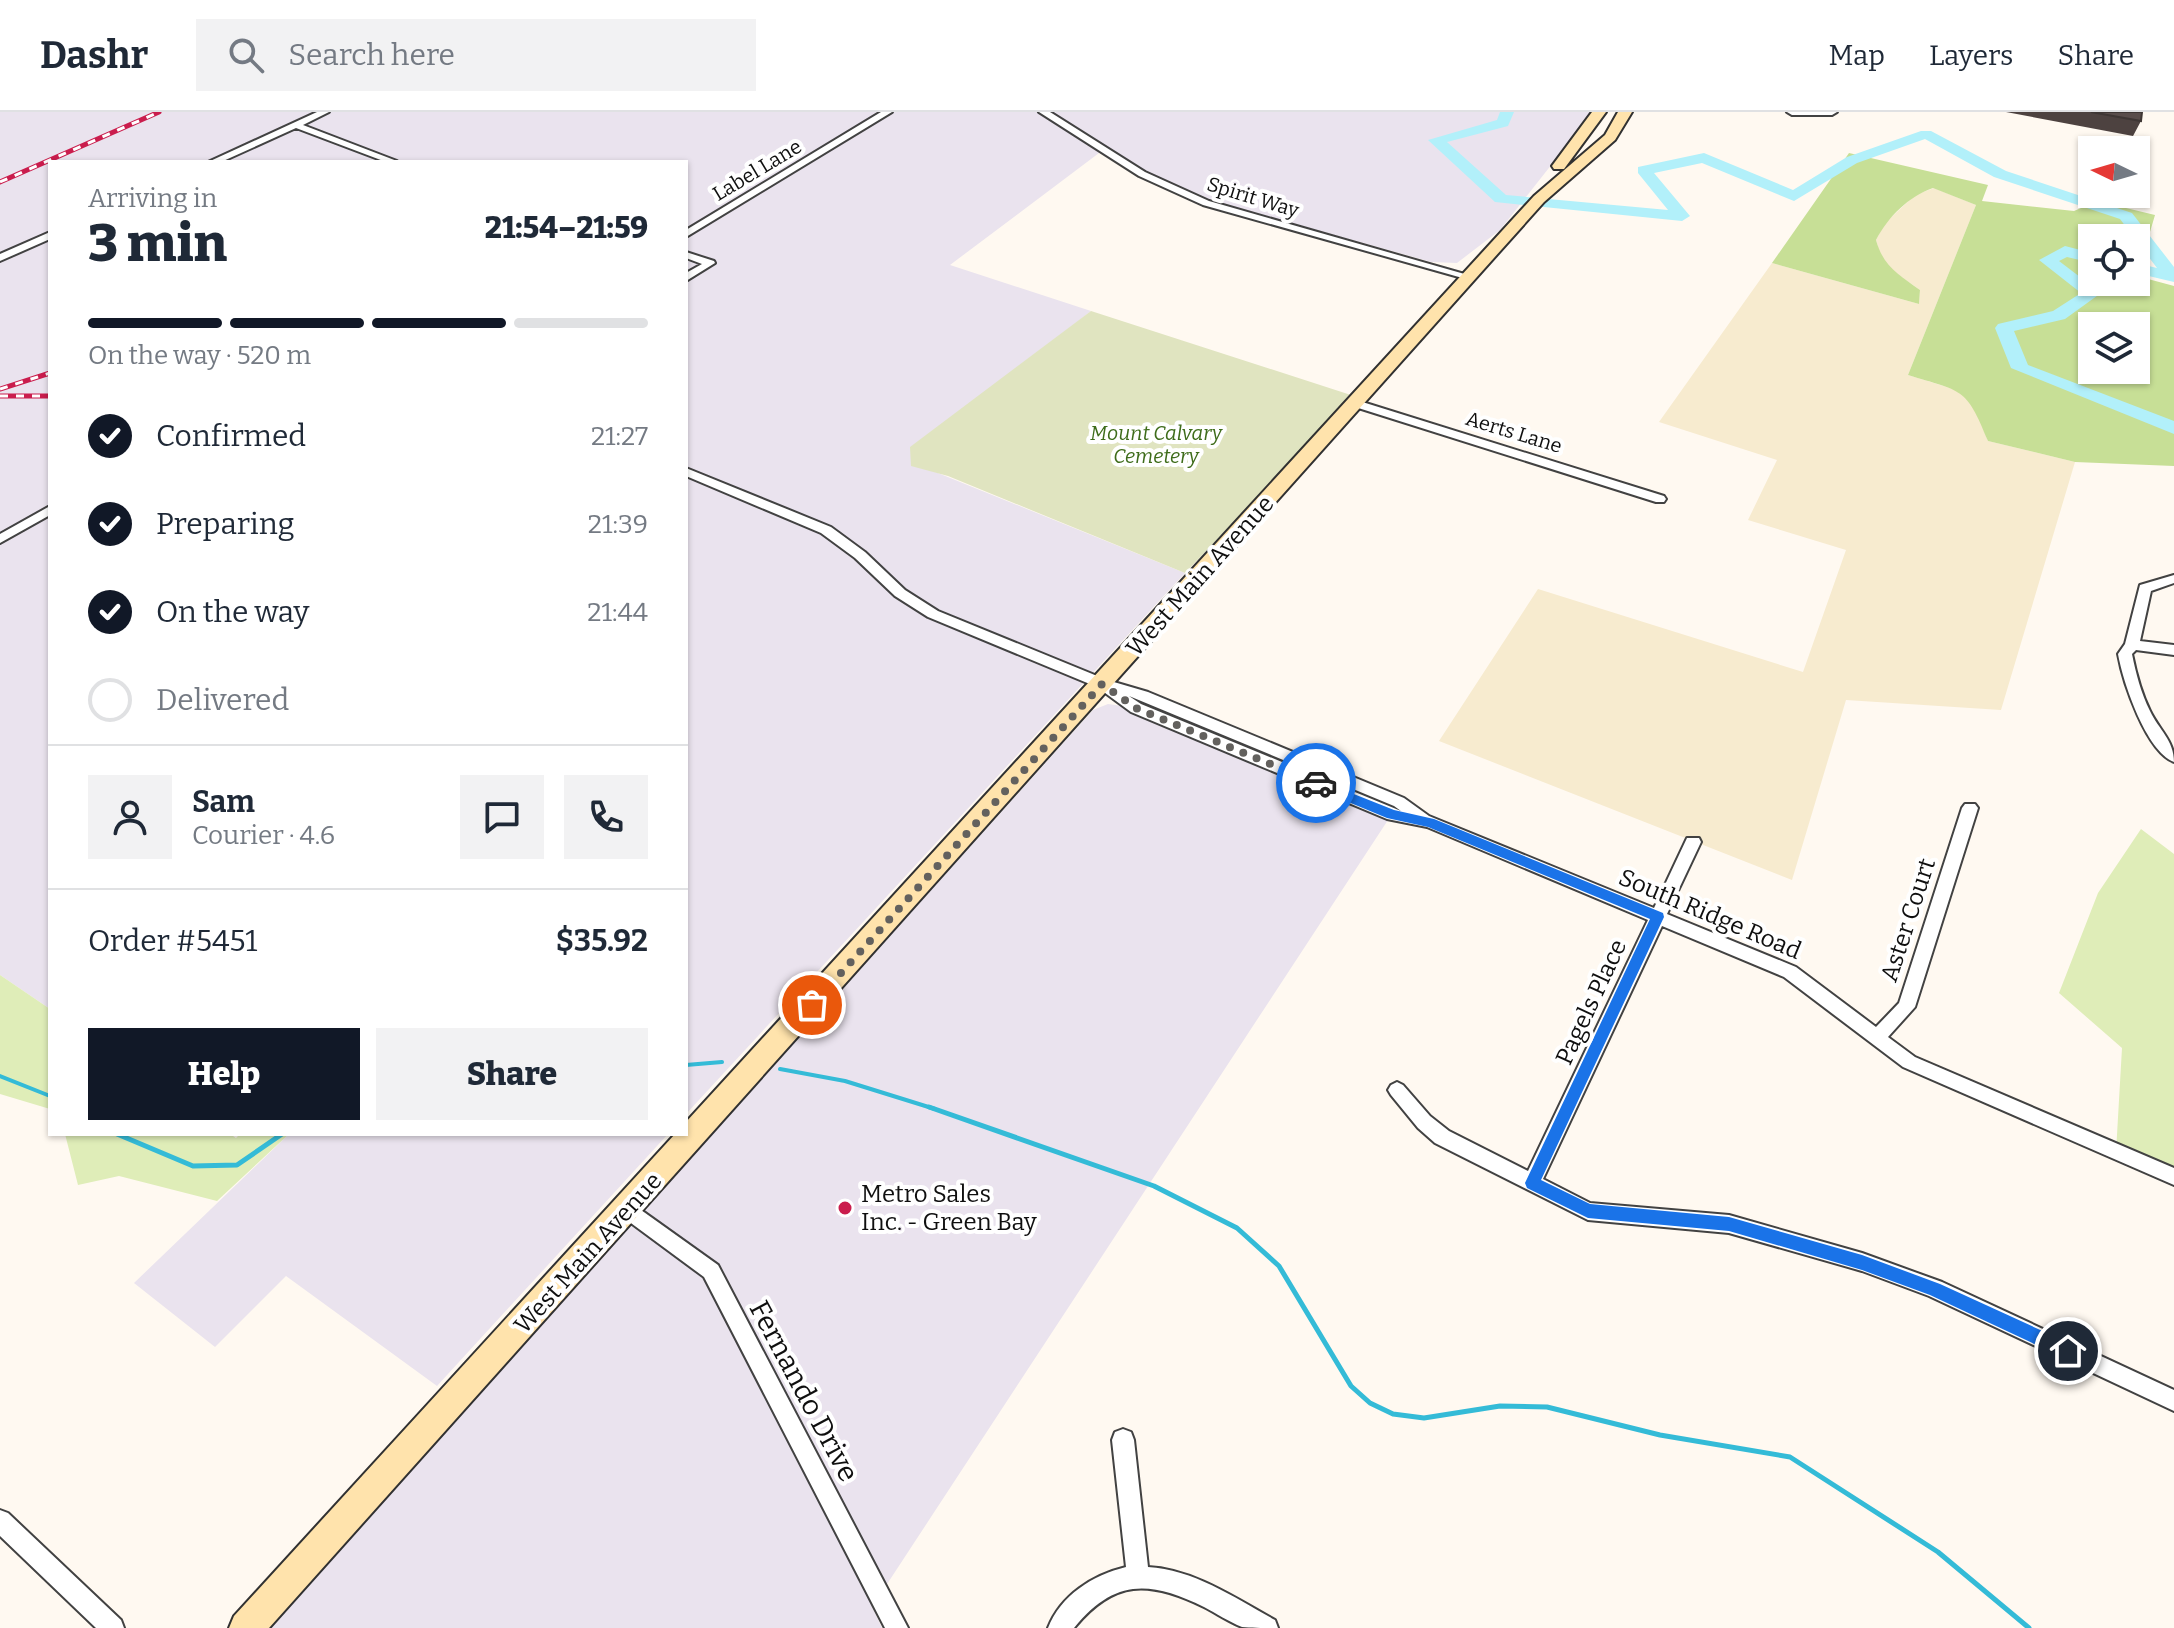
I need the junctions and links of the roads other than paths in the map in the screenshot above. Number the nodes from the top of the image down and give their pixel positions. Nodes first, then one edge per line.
1 (324, 112) edge
2 (887, 112) edge
3 (1044, 112) edge
4 (1599, 112) edge
5 (1625, 112) edge
6 (1792, 112) edge
7 (1832, 112) edge
8 (296, 125) junction
9 (217, 160) edge
10 (389, 160) edge
11 (1534, 206) junction
12 (688, 233) edge
13 (48, 236) edge
14 (688, 256) edge
15 (0, 258) edge
16 (688, 277) edge
17 (1470, 277) junction
18 (1356, 404) junction
19 (688, 473) edge
20 (1660, 499) dead end
21 (48, 511) edge
22 (0, 539) edge
23 (2174, 579) edge
24 (2132, 645) junction
25 (2174, 650) edge
26 (1102, 684) junction
27 (2174, 757) edge
28 (1970, 808) dead end
29 (1693, 842) dead end
30 (1658, 917) junction
31 (1877, 1037) junction
32 (1397, 1090) dead end
33 (2174, 1177) edge
34 (1532, 1183) junction
35 (627, 1209) junction
36 (2174, 1401) edge
37 (1123, 1440) dead end
38 (0, 1521) edge
39 (1138, 1575) junction
40 (113, 1628) edge
41 (246, 1628) edge
42 (897, 1628) edge
43 (1059, 1628) edge
44 (1267, 1628) edge

1 - 8 street
2 - 12 street, Label Lane
3 - 17 street, Spirit Way
4 - 11 main road, West Main Avenue
5 - 11 main road, West Main Avenue
6 - 7 street
8 - 9 street
8 - 10 street
11 - 17 main road, West Main Avenue
13 - 15 street
14 - 16 street
17 - 18 main road, West Main Avenue
18 - 20 street, Aerts Lane
18 - 26 main road, West Main Avenue
19 - 26 street, South Ridge Road
21 - 22 street
23 - 24 street
24 - 25 street
24 - 27 street
26 - 30 street, South Ridge Road
26 - 35 main road, West Main Avenue
28 - 31 street, Aster Court
29 - 30 street, Pagels Place
30 - 31 street, South Ridge Road
30 - 34 street, Pagels Place
31 - 33 street, South Ridge Road
32 - 34 street
34 - 36 street
35 - 41 main road, West Main Avenue
35 - 42 street, Fernando Drive
37 - 39 street
38 - 40 street
39 - 43 street
39 - 44 street

